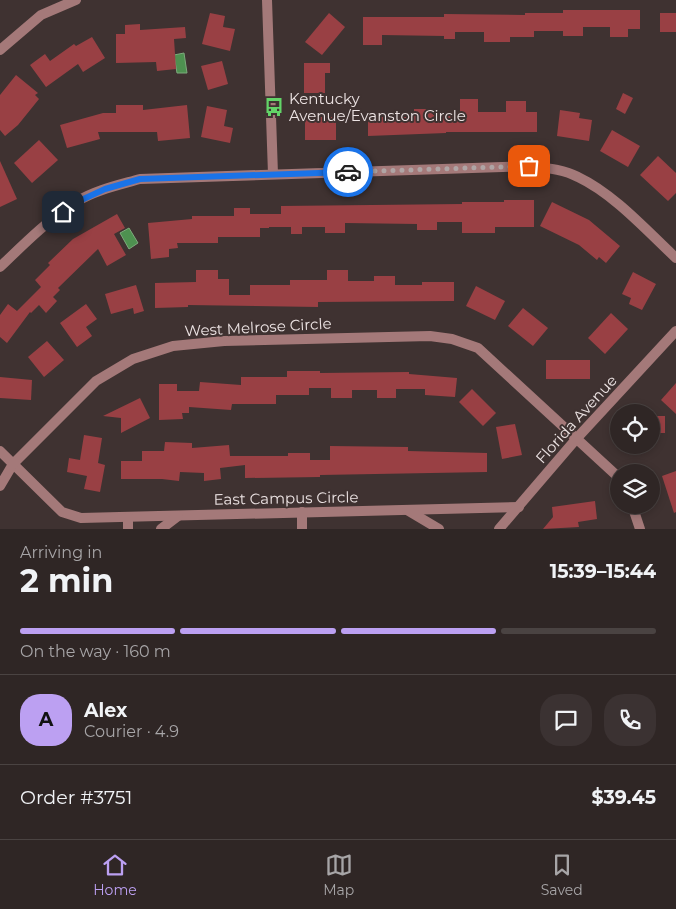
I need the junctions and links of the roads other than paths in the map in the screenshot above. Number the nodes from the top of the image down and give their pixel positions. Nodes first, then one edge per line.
1 (76, 0) edge
2 (267, 0) edge
3 (0, 50) edge
4 (273, 174) junction
5 (676, 258) edge
6 (0, 267) edge
7 (676, 331) edge
8 (577, 438) junction
9 (0, 452) edge
10 (13, 464) junction
11 (610, 469) edge
12 (0, 486) edge
13 (519, 507) junction
14 (406, 510) junction
15 (302, 512) junction
16 (635, 514) edge
17 (179, 515) junction
18 (128, 516) junction
19 (128, 529) edge
20 (161, 529) edge
21 (302, 529) edge
22 (439, 529) edge
23 (499, 529) edge
24 (640, 529) edge

1 - 3 street
2 - 4 street
4 - 5 street
4 - 6 street
7 - 8 street, Florida Avenue
8 - 10 street, West Melrose Circle
8 - 11 street, West Melrose Circle
8 - 13 street, Florida Avenue
9 - 10 street, East Campus Circle
10 - 12 street, West Melrose Circle
10 - 18 street, East Campus Circle
13 - 14 street, East Campus Circle
13 - 23 street, Florida Avenue
14 - 15 street, East Campus Circle
14 - 22 street
15 - 17 street, East Campus Circle
15 - 21 street
16 - 24 street
17 - 18 street, East Campus Circle
17 - 20 street
18 - 19 street

